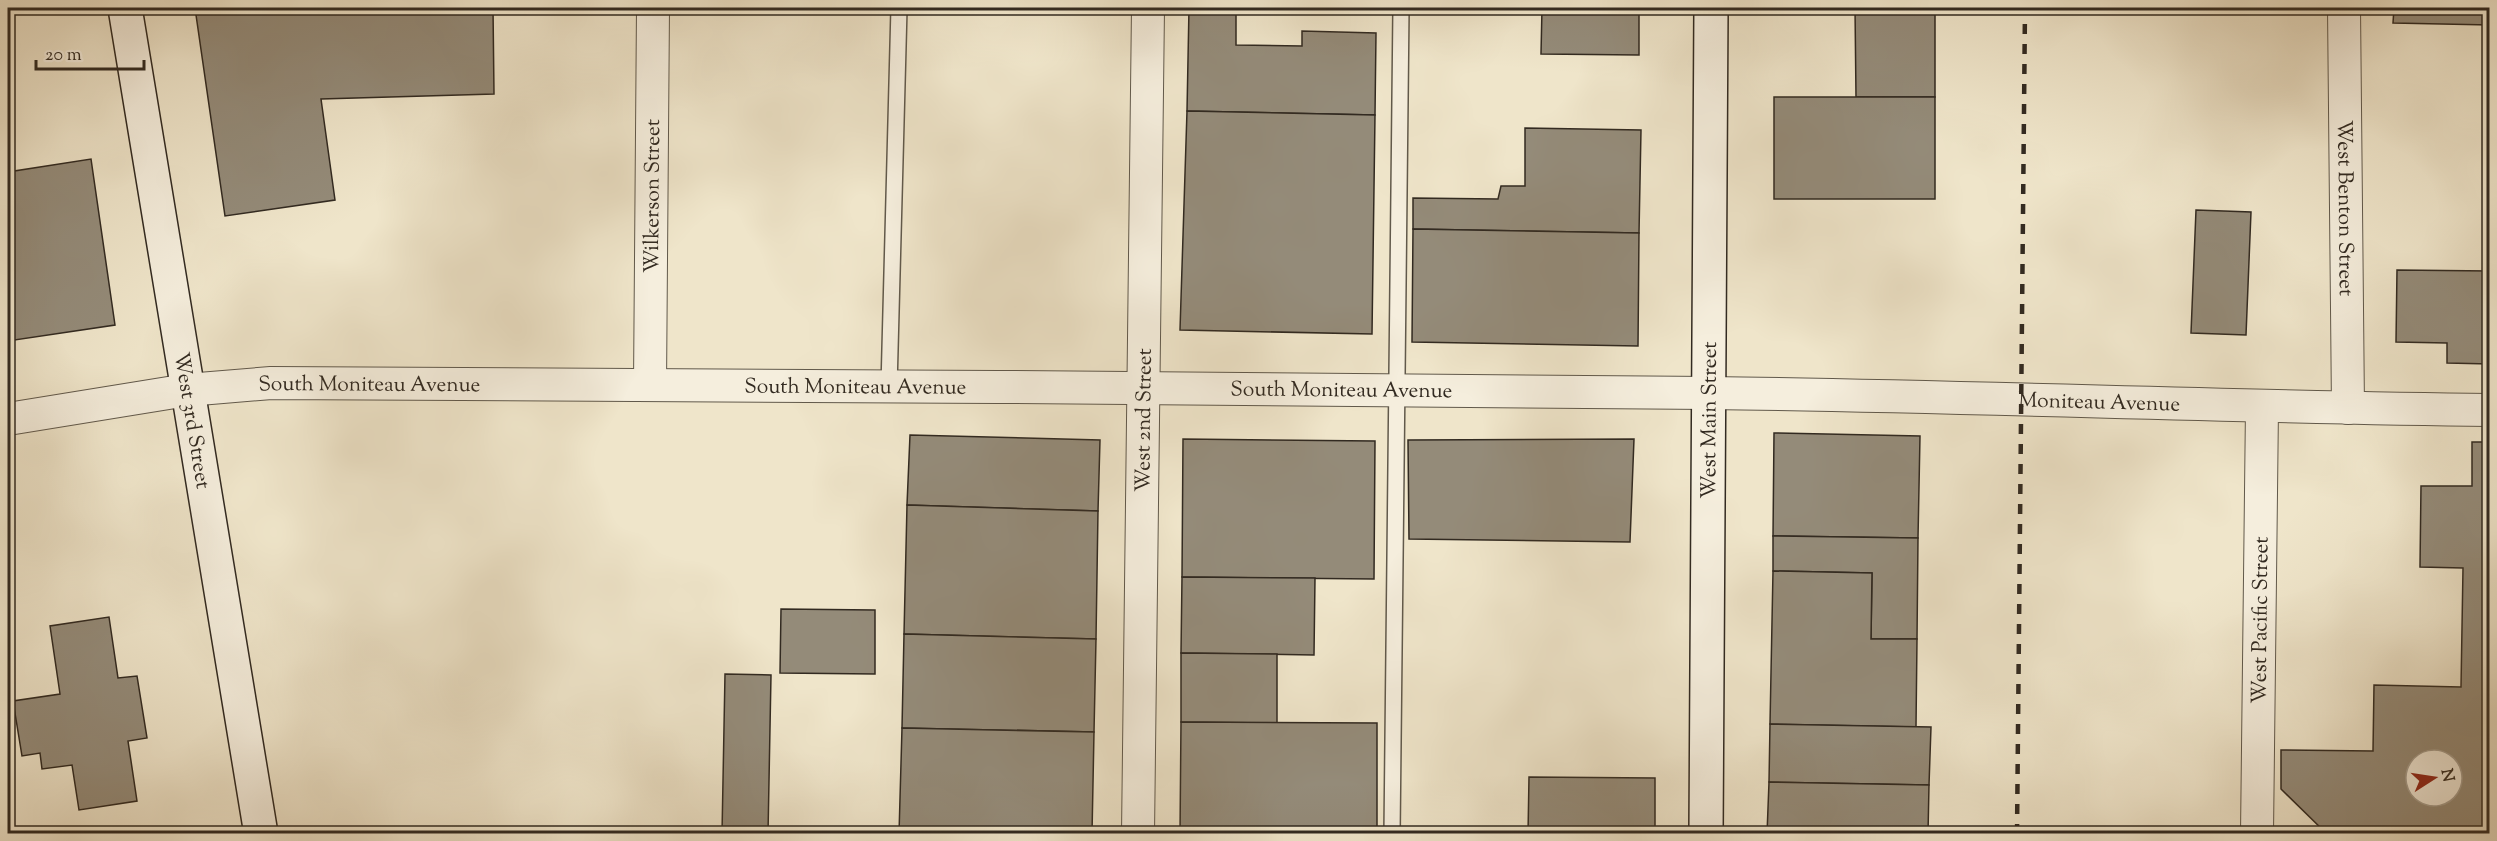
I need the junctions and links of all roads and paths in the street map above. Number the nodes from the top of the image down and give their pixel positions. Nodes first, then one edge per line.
1 (125, 8) edge
2 (653, 8) edge
3 (898, 8) edge
4 (1148, 8) edge
5 (1401, 8) edge
6 (1711, 8) edge
7 (2344, 8) edge
8 (650, 385) junction
9 (889, 387) junction
10 (1143, 389) junction
11 (187, 390) junction
12 (1397, 391) junction
13 (1707, 393) junction
14 (2262, 407) junction
15 (2348, 408) junction
16 (2490, 410) edge
17 (8, 419) edge
18 (261, 834) edge
19 (1138, 834) edge
20 (1392, 834) edge
21 (1706, 834) edge
22 (2257, 834) edge

1 - 11 street, West 3rd Street
2 - 8 street, Wilkerson Street
3 - 9 lane
4 - 10 street, West 2nd Street
5 - 12 lane
6 - 13 street, West Main Street
7 - 15 street, West Benton Street
8 - 9 street, South Moniteau Avenue
8 - 11 street, South Moniteau Avenue
9 - 10 street, South Moniteau Avenue
10 - 12 street, South Moniteau Avenue
10 - 19 street, West 2nd Street
11 - 17 street, South Moniteau Avenue
11 - 18 street, West 3rd Street
12 - 13 street, South Moniteau Avenue
12 - 20 lane
13 - 14 street, Moniteau Avenue
13 - 21 street, West Main Street
14 - 15 street, Moniteau Avenue
14 - 22 street, West Pacific Street
15 - 16 street, Moniteau Avenue

